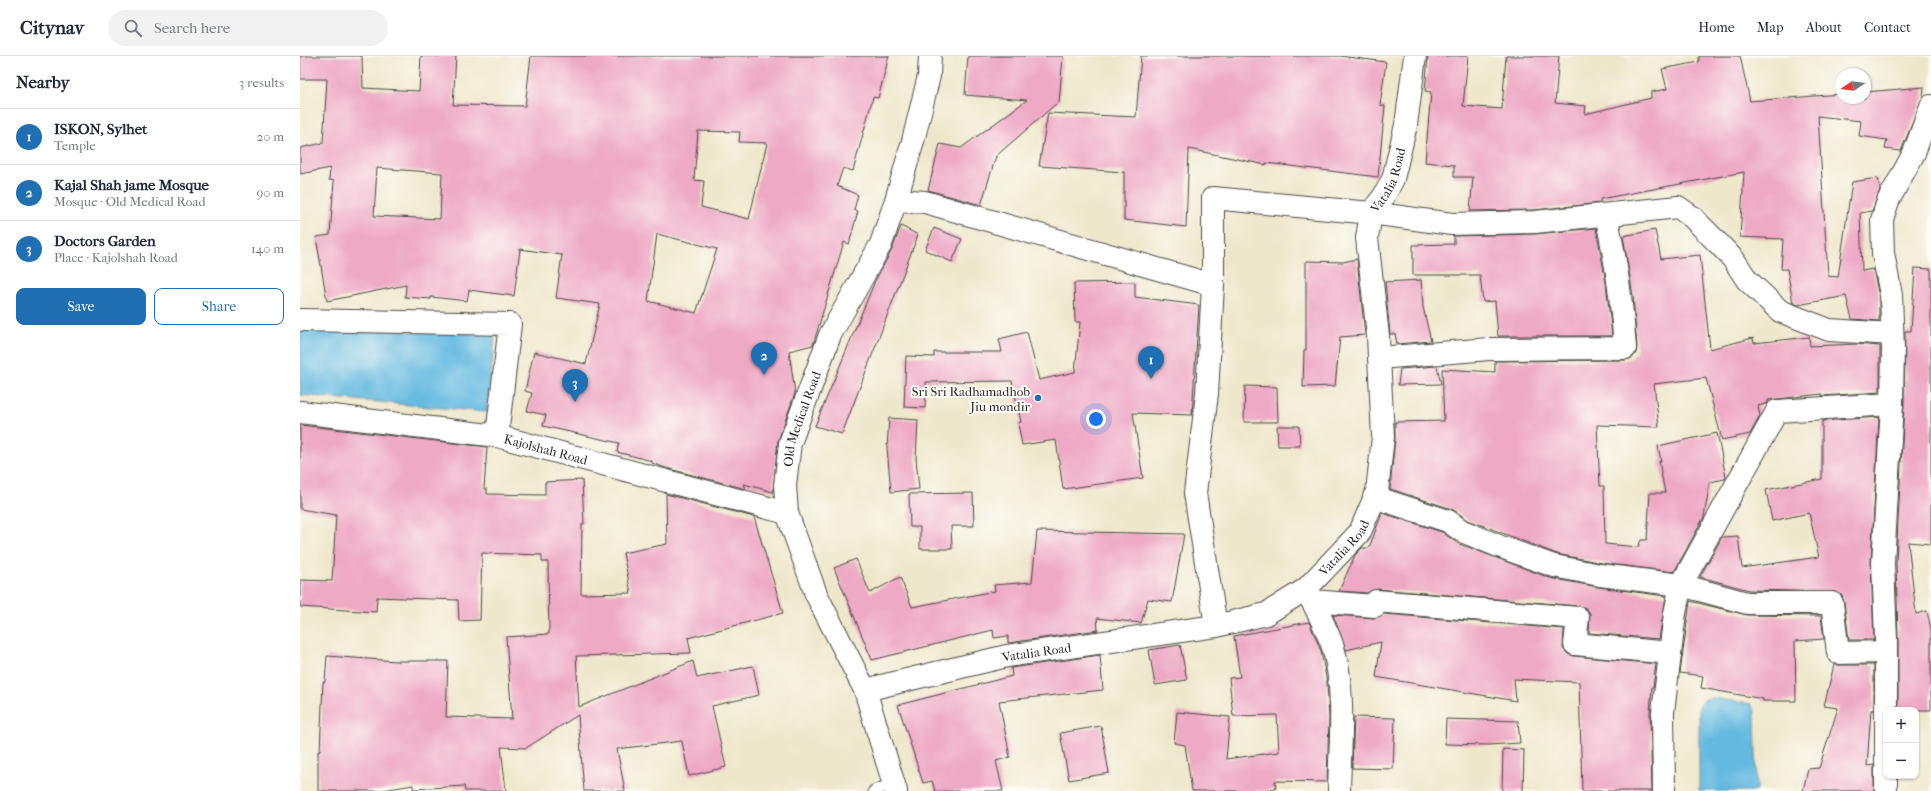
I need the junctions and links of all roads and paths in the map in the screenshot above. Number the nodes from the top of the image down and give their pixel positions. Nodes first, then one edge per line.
1 (930, 56) edge
2 (1415, 56) edge
3 (1931, 106) edge
4 (896, 200) junction
5 (1371, 213) junction
6 (1606, 214) junction
7 (1213, 285) junction
8 (300, 320) edge
9 (1892, 334) junction
10 (1379, 358) junction
11 (1892, 404) junction
12 (300, 412) edge
13 (497, 436) junction
14 (1374, 497) junction
15 (787, 512) junction
16 (1681, 585) junction
17 (1309, 595) junction
18 (1216, 626) junction
19 (1886, 652) junction
20 (1670, 653) junction
21 (865, 690) junction
22 (895, 787) edge
23 (874, 791) edge
24 (1339, 791) edge
25 (1664, 791) edge
26 (1886, 791) edge

1 - 4 street, Old Medical Road
2 - 5 street, Vatalia Road
3 - 9 street
4 - 7 street
4 - 15 street, Old Medical Road
5 - 6 street
5 - 7 street
5 - 10 street, Vatalia Road
6 - 9 street
6 - 10 street
7 - 18 street
8 - 13 street
9 - 11 street
10 - 14 street, Vatalia Road
11 - 16 street
11 - 19 street
12 - 13 street, Kajolshah Road
13 - 15 street, Kajolshah Road
14 - 16 street
14 - 17 street, Vatalia Road
15 - 21 street, Old Medical Road
16 - 19 street
16 - 20 street
17 - 18 street, Vatalia Road
17 - 20 street
17 - 24 street
18 - 21 street, Vatalia Road
19 - 26 street
20 - 25 street
21 - 22 street, Old Medical Road
22 - 23 lane

